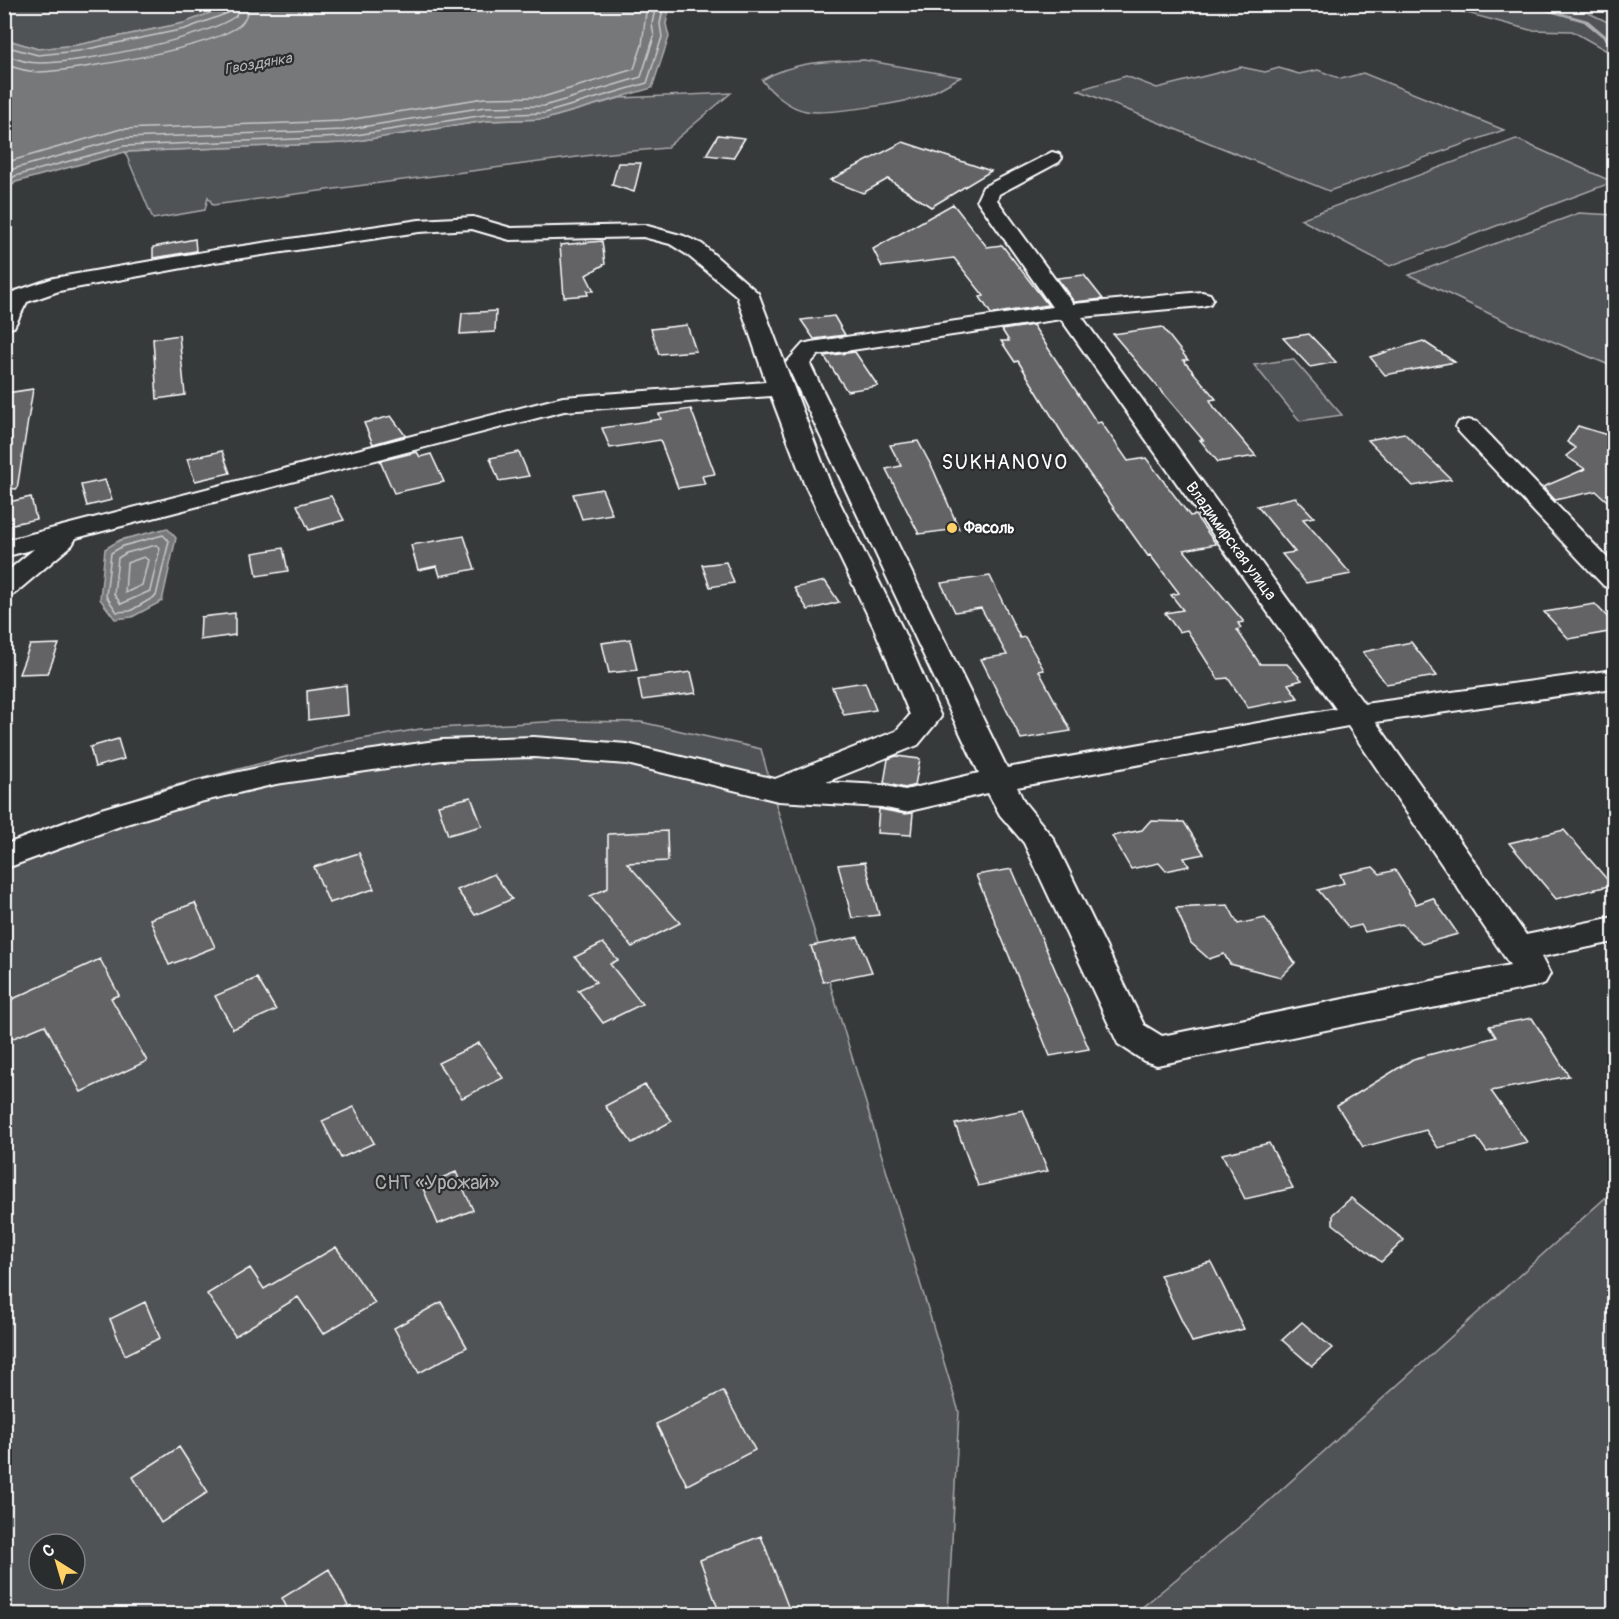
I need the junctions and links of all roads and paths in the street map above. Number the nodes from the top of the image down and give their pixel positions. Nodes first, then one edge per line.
1 (1052, 158) dead end
2 (1202, 299) dead end
3 (1065, 312) junction
4 (6, 322) dead end
5 (780, 388) junction
6 (1468, 428) dead end
7 (70, 533) junction
8 (4, 549) edge
9 (1614, 580) edge
10 (4, 588) edge
11 (1614, 679) edge
12 (1356, 715) junction
13 (997, 780) junction
14 (778, 790) junction
15 (4, 858) edge
16 (1614, 930) edge
17 (1518, 949) junction

1 - 3 street, Владимирская улица
2 - 3 street
3 - 12 street, Владимирская улица
3 - 13 street
4 - 5 street
5 - 7 street
5 - 14 street
6 - 9 street
7 - 8 street
7 - 10 street
11 - 12 street
12 - 13 street
12 - 17 street, Владимирская улица
13 - 14 street
13 - 17 street, Владимирская улица
14 - 15 street
16 - 17 street

